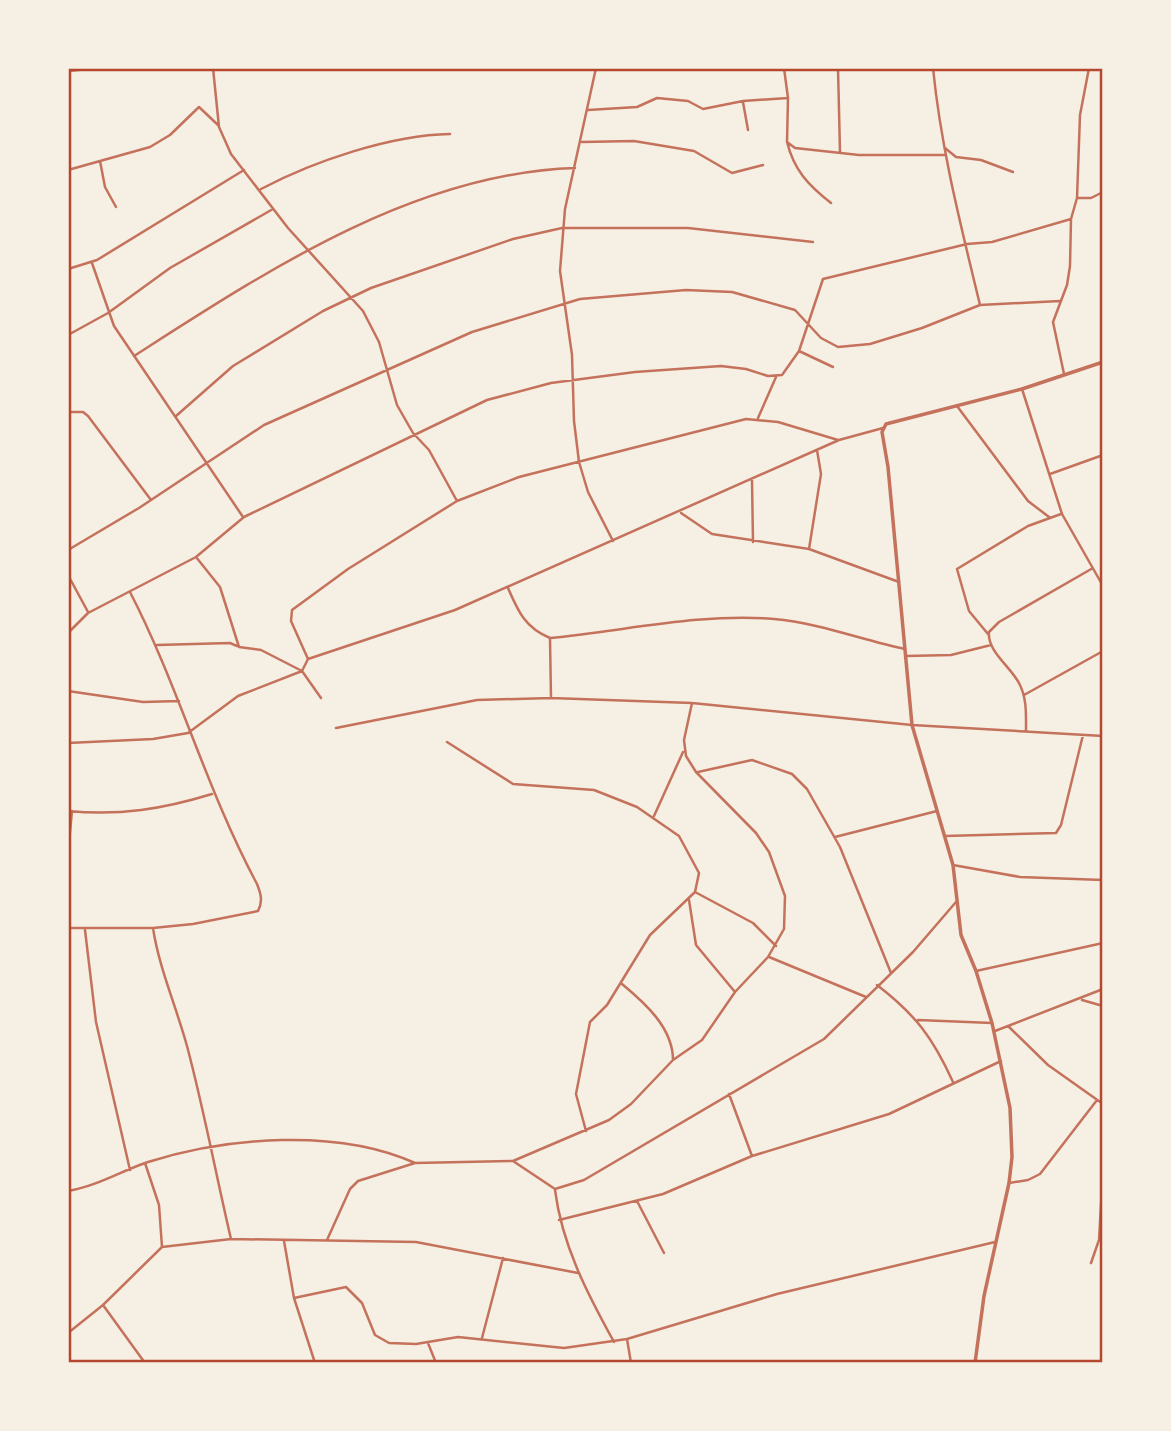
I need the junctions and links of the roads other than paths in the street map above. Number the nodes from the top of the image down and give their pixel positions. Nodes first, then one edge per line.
1 (98, 68) edge
2 (213, 68) edge
3 (596, 68) edge
4 (784, 68) edge
5 (838, 68) edge
6 (933, 68) edge
7 (1088, 68) edge
8 (68, 71) edge
9 (788, 98) junction
10 (743, 101) junction
11 (588, 110) junction
12 (219, 127) junction
13 (748, 130) dead end
14 (450, 134) dead end
15 (581, 142) junction
16 (787, 142) junction
17 (944, 147) junction
18 (840, 152) junction
19 (945, 155) junction
20 (100, 161) junction
21 (763, 165) dead end
22 (575, 168) junction
23 (68, 170) edge
24 (244, 170) junction
25 (1013, 172) dead end
26 (260, 190) junction
27 (1103, 192) edge
28 (1077, 198) junction
29 (831, 203) dead end
30 (116, 207) dead end
31 (273, 209) junction
32 (1071, 219) junction
33 (562, 228) junction
34 (813, 242) dead end
35 (967, 244) junction
36 (307, 251) junction
37 (92, 263) junction
38 (68, 270) edge
39 (351, 297) junction
40 (1060, 301) junction
41 (980, 305) junction
42 (564, 306) junction
43 (108, 313) junction
44 (810, 324) junction
45 (68, 335) edge
46 (799, 351) junction
47 (134, 356) junction
48 (1103, 362) edge
49 (833, 367) dead end
50 (386, 370) junction
51 (1065, 375) junction
52 (776, 377) junction
53 (574, 379) junction
54 (1022, 388) junction
55 (957, 406) junction
56 (68, 412) edge
57 (176, 416) junction
58 (758, 418) junction
59 (883, 428) junction
60 (413, 433) junction
61 (839, 440) junction
62 (817, 450) junction
63 (1103, 455) edge
64 (208, 462) junction
65 (579, 462) junction
66 (1049, 474) junction
67 (752, 480) junction
68 (151, 500) junction
69 (457, 501) junction
70 (680, 512) junction
71 (1062, 514) junction
72 (244, 517) junction
73 (1049, 517) junction
74 (613, 541) junction
75 (753, 542) junction
76 (808, 549) junction
77 (68, 550) edge
78 (196, 557) junction
79 (1093, 568) junction
80 (68, 575) edge
81 (898, 582) junction
82 (1103, 586) edge
83 (508, 588) junction
84 (129, 591) junction
85 (88, 613) junction
86 (68, 633) edge
87 (988, 634) junction
88 (550, 638) junction
89 (157, 645) junction
90 (991, 645) junction
91 (239, 647) junction
92 (905, 649) junction
93 (1103, 650) edge
94 (906, 656) junction
95 (308, 659) junction
96 (302, 671) junction
97 (68, 691) edge
98 (1024, 695) junction
99 (321, 698) dead end
100 (551, 698) junction
101 (180, 701) junction
102 (692, 703) junction
103 (912, 725) junction
104 (336, 728) dead end
105 (1026, 731) junction
106 (188, 733) junction
107 (1083, 735) junction
108 (1103, 736) edge
109 (447, 742) dead end
110 (68, 743) edge
111 (684, 751) junction
112 (696, 772) junction
113 (212, 794) junction
114 (70, 811) edge
115 (937, 811) junction
116 (654, 816) junction
117 (945, 836) junction
118 (835, 837) junction
119 (68, 853) edge
120 (953, 865) junction
121 (1103, 880) edge
122 (695, 892) junction
123 (688, 900) junction
124 (956, 902) junction
125 (68, 928) edge
126 (85, 928) junction
127 (153, 928) junction
128 (1103, 943) edge
129 (776, 946) junction
130 (768, 957) junction
131 (976, 971) junction
132 (891, 973) junction
133 (622, 984) junction
134 (877, 985) junction
135 (1103, 989) edge
136 (735, 992) junction
137 (866, 997) junction
138 (1081, 999) junction
139 (1103, 1006) edge
140 (918, 1020) junction
141 (992, 1023) junction
142 (1008, 1026) junction
143 (994, 1031) junction
144 (673, 1060) junction
145 (1001, 1061) junction
146 (953, 1082) junction
147 (729, 1093) junction
148 (1097, 1100) junction
149 (1103, 1104) edge
150 (586, 1131) junction
151 (213, 1148) junction
152 (752, 1156) junction
153 (513, 1161) junction
154 (145, 1163) junction
155 (415, 1163) junction
156 (1103, 1169) edge
157 (130, 1170) junction
158 (1009, 1183) junction
159 (555, 1188) junction
160 (68, 1191) edge
161 (637, 1201) junction
162 (559, 1220) junction
163 (231, 1239) junction
164 (327, 1240) junction
165 (284, 1241) junction
166 (995, 1242) junction
167 (162, 1247) junction
168 (664, 1253) dead end
169 (503, 1258) junction
170 (1091, 1263) dead end
171 (579, 1273) junction
172 (294, 1298) junction
173 (103, 1305) junction
174 (68, 1333) edge
175 (482, 1338) junction
176 (627, 1339) junction
177 (428, 1342) junction
178 (614, 1342) junction
179 (145, 1363) edge
180 (315, 1363) edge
181 (436, 1363) edge
182 (631, 1363) edge
183 (975, 1363) edge

1 - 8 street
2 - 12 street
3 - 11 street
4 - 9 street
5 - 18 street
6 - 17 street
7 - 28 street
9 - 10 street
9 - 16 street
10 - 11 street
10 - 13 street
11 - 15 street
12 - 20 street
12 - 24 street
14 - 26 street
15 - 21 street
15 - 22 street
16 - 18 street
16 - 29 street
17 - 19 street
17 - 25 street
18 - 19 street
19 - 35 street
20 - 23 street
20 - 30 street
22 - 33 street
22 - 36 street
24 - 26 street
24 - 37 street
26 - 31 street
27 - 28 street
28 - 32 street
31 - 36 street
31 - 43 street
32 - 35 street
32 - 40 street
33 - 34 street
33 - 39 street
33 - 42 street
35 - 41 street
35 - 44 street
36 - 39 street
36 - 47 street
37 - 38 street
37 - 43 street
39 - 50 street
39 - 57 street
40 - 41 street
40 - 51 street
41 - 44 street
42 - 44 street
42 - 50 street
42 - 53 street
43 - 45 street
43 - 47 street
44 - 46 street
46 - 49 street
46 - 52 street
47 - 57 street
48 - 51 street
50 - 60 street
50 - 64 street
51 - 54 street
52 - 53 street
52 - 58 street
53 - 60 street
53 - 65 street
54 - 55 street
54 - 66 street
55 - 59 street
55 - 73 street
56 - 68 street
57 - 64 street
58 - 61 street
58 - 65 street
59 - 61 street
59 - 81 street
60 - 69 street
60 - 72 street
61 - 62 street
62 - 67 street
62 - 76 street
63 - 66 street
64 - 68 street
64 - 72 street
65 - 69 street
65 - 74 street
66 - 71 street
67 - 70 street
67 - 75 street
68 - 77 street
69 - 95 street
70 - 74 street
70 - 75 street
71 - 73 street
71 - 79 street
72 - 78 street
73 - 87 street
74 - 83 street
75 - 76 street
76 - 81 street
78 - 84 street
78 - 91 street
79 - 82 street
79 - 87 street
80 - 85 street
81 - 92 street
83 - 88 street
83 - 95 street
84 - 85 street
84 - 89 street
85 - 86 street
87 - 90 street
88 - 92 street
88 - 100 street
89 - 91 street
89 - 101 street
90 - 94 street
90 - 98 street
91 - 96 street
92 - 94 street
93 - 98 street
94 - 103 street
95 - 96 street
96 - 99 street
96 - 106 street
97 - 101 street
98 - 105 street
100 - 102 street
100 - 104 street
101 - 106 street
102 - 103 street
102 - 111 street
103 - 105 street
103 - 115 street
105 - 107 street
106 - 110 street
106 - 113 street
107 - 108 street
107 - 117 street
109 - 116 street
111 - 112 street
111 - 116 street
112 - 118 street
112 - 129 street
113 - 114 street
113 - 127 street
114 - 119 street
115 - 117 street
115 - 118 street
116 - 122 street
117 - 120 street
118 - 132 street
120 - 121 street
120 - 124 street
122 - 123 street
122 - 129 street
123 - 133 street
123 - 136 street
124 - 131 street
124 - 132 street
125 - 126 street
126 - 127 street
126 - 157 street
127 - 151 street
128 - 131 street
129 - 130 street
130 - 136 street
130 - 137 street
131 - 141 street
132 - 134 street
133 - 144 street
133 - 150 street
134 - 137 street
134 - 140 street
135 - 138 street
136 - 144 street
137 - 147 street
138 - 139 street
138 - 142 street
140 - 141 street
140 - 146 street
141 - 143 street
142 - 143 street
142 - 148 street
143 - 145 street
144 - 150 street
145 - 146 street
145 - 158 street
146 - 152 street
147 - 152 street
147 - 159 street
148 - 149 street
148 - 158 street
150 - 153 street
151 - 154 street
151 - 155 street
151 - 163 street
152 - 161 street
153 - 155 street
153 - 159 street
154 - 157 street
154 - 167 street
155 - 164 street
156 - 170 street
157 - 160 street
158 - 166 street
159 - 162 street
161 - 162 street
161 - 168 street
162 - 171 street
163 - 165 street
163 - 167 street
164 - 165 street
164 - 169 street
165 - 172 street
166 - 176 street
166 - 183 street
167 - 173 street
169 - 171 street
169 - 175 street
171 - 178 street
172 - 177 street
172 - 180 street
173 - 174 street
173 - 179 street
175 - 177 street
175 - 178 street
176 - 178 street
176 - 182 street
177 - 181 street

